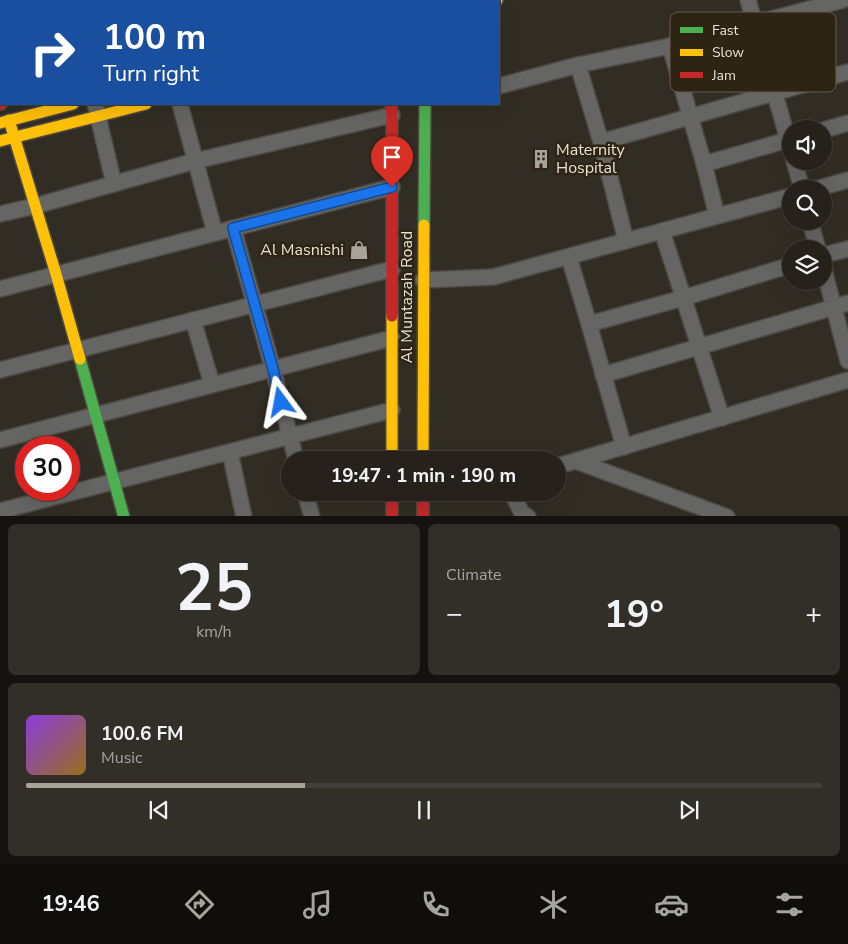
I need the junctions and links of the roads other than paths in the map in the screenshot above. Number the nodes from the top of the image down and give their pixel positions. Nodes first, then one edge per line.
1 (843, 0) edge
2 (797, 12) edge
3 (670, 46) edge
4 (578, 65) junction
5 (500, 86) edge
6 (684, 92) edge
7 (776, 92) joint
8 (69, 105) edge
9 (138, 105) edge
10 (180, 105) edge
11 (428, 105) edge
12 (96, 110) edge
13 (392, 110) edge
14 (691, 116) junction
15 (784, 120) edge
16 (5, 121) edge
17 (848, 123) edge
18 (832, 128) edge
19 (14, 137) junction
20 (0, 141) edge
21 (601, 142) junction
22 (782, 145) edge
23 (194, 161) junction
24 (704, 164) junction
25 (848, 180) edge
26 (114, 184) junction
27 (832, 184) edge
28 (392, 187) junction
29 (782, 198) edge
30 (35, 206) junction
31 (0, 214) edge
32 (717, 216) junction
33 (233, 228) junction
34 (662, 231) junction
35 (215, 233) junction
36 (626, 241) junction
37 (848, 249) edge
38 (832, 253) edge
39 (569, 257) junction
40 (782, 268) edge
41 (392, 269) junction
42 (56, 274) junction
43 (423, 280) junction
44 (832, 286) edge
45 (0, 289) edge
46 (683, 298) junction
47 (254, 304) junction
48 (841, 305) edge
49 (193, 320) junction
50 (589, 324) junction
51 (392, 338) junction
52 (699, 347) junction
53 (78, 350) junction
54 (848, 361) edge
55 (273, 369) junction
56 (0, 370) edge
57 (603, 375) junction
58 (848, 380) edge
59 (212, 384) junction
60 (392, 410) junction
61 (96, 415) junction
62 (722, 418) junction
63 (289, 436) junction
64 (0, 440) edge
65 (624, 447) junction
66 (293, 451) edge
67 (392, 451) edge
68 (423, 451) edge
69 (230, 452) junction
70 (576, 462) junction
71 (566, 464) edge
72 (114, 482) junction
73 (308, 501) edge
74 (392, 501) edge
75 (423, 501) edge
76 (516, 501) edge
77 (0, 512) edge
78 (124, 516) edge
79 (244, 516) edge
80 (312, 516) edge
81 (392, 516) edge
82 (423, 516) edge
83 (528, 516) edge
84 (727, 516) edge

1 - 2 street
3 - 4 street
4 - 5 street
4 - 21 street
6 - 14 street
7 - 14 street
7 - 15 street
8 - 16 street
9 - 12 street
10 - 23 street
11 - 43 street, Al Muntazah Road
12 - 19 street
12 - 26 street
13 - 23 street
13 - 28 street, Al Muntazah Road
14 - 21 street
14 - 24 street
16 - 19 street
17 - 18 street
19 - 20 street
19 - 30 street
21 - 36 street
22 - 24 street
23 - 26 street
23 - 35 street
24 - 32 street
25 - 27 street
26 - 30 street
28 - 33 street
28 - 41 street, Al Muntazah Road
29 - 32 street
30 - 31 street
30 - 42 street
32 - 34 street
33 - 35 street
33 - 47 street
34 - 36 street
34 - 46 street
35 - 42 street
36 - 39 street
37 - 38 street
39 - 43 street
39 - 50 street
40 - 46 street
41 - 47 street
41 - 51 street, Al Muntazah Road
42 - 45 street
42 - 53 street
43 - 68 street, Al Muntazah Road
44 - 48 street
46 - 50 street
46 - 52 street
47 - 49 street
47 - 55 street
48 - 52 street
48 - 54 street
49 - 53 street
49 - 59 street
50 - 57 street
51 - 55 street
51 - 60 street, Al Muntazah Road
52 - 57 street
52 - 62 street
53 - 56 street
53 - 61 street
55 - 59 street
55 - 63 street
57 - 65 street
58 - 62 street
59 - 61 street
60 - 63 street
60 - 67 street, Al Muntazah Road
61 - 64 street
61 - 72 street
62 - 65 street
63 - 66 street
63 - 69 street
65 - 70 street
69 - 72 street
69 - 79 street
70 - 71 street
70 - 84 street
72 - 77 street
72 - 78 street
73 - 80 street
74 - 81 street
75 - 82 street
76 - 83 street

